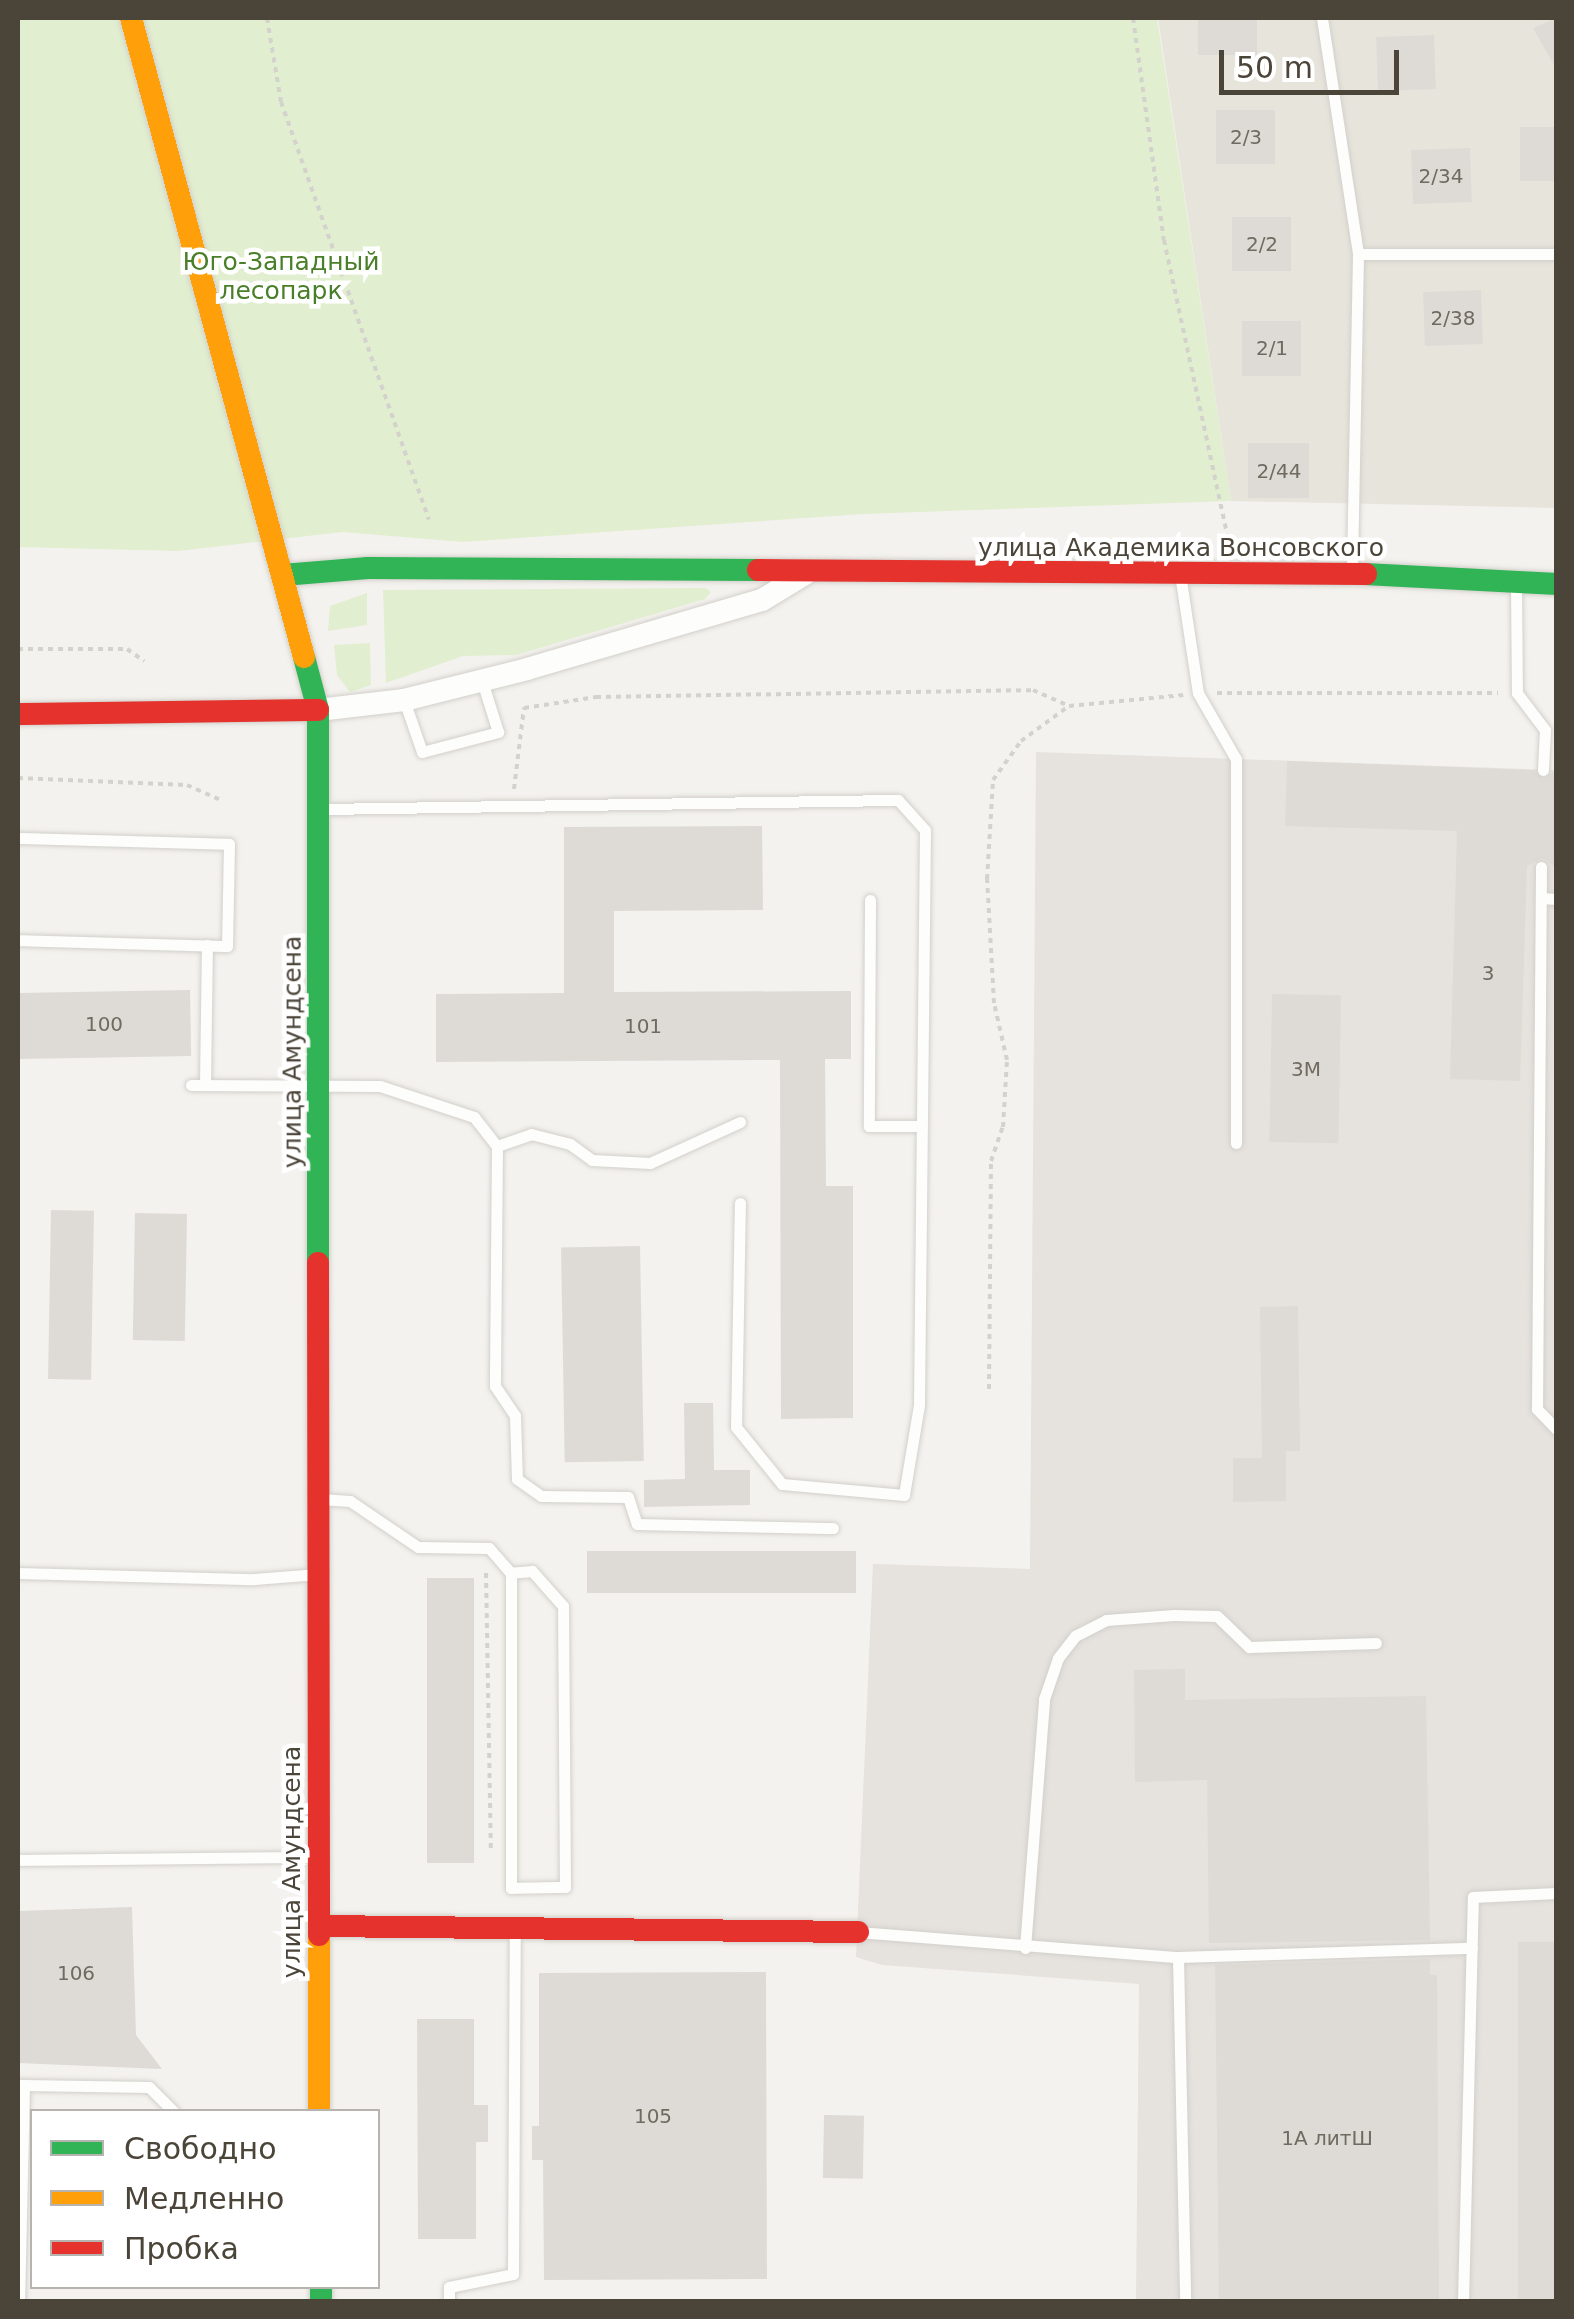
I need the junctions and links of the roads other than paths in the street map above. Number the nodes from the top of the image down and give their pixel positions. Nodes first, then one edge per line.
1 (132, 18) edge
2 (1322, 18) edge
3 (1358, 254) junction
4 (1556, 254) edge
5 (1352, 573) junction
6 (805, 574) junction
7 (1180, 574) junction
8 (283, 576) junction
9 (1516, 584) junction
10 (1556, 584) edge
11 (482, 681) junction
12 (404, 700) junction
13 (318, 710) junction
14 (18, 714) edge
15 (1542, 770) dead end
16 (322, 809) junction
17 (18, 838) edge
18 (1542, 867) dead end
19 (1541, 898) junction
20 (1556, 899) edge
21 (870, 900) dead end
22 (18, 940) edge
23 (206, 945) junction
24 (320, 1081) junction
25 (191, 1086) dead end
26 (206, 1086) junction
27 (740, 1122) dead end
28 (922, 1126) junction
29 (1236, 1143) dead end
30 (497, 1146) junction
31 (740, 1203) dead end
32 (1556, 1429) edge
33 (320, 1498) junction
34 (833, 1528) dead end
35 (18, 1572) edge
36 (319, 1574) junction
37 (512, 1574) junction
38 (1376, 1643) dead end
39 (320, 1858) junction
40 (18, 1860) edge
41 (1556, 1893) edge
42 (320, 1926) junction
43 (515, 1927) junction
44 (858, 1932) joint
45 (1025, 1948) junction
46 (1472, 1948) junction
47 (1178, 1957) junction
48 (21, 2085) edge
49 (171, 2109) edge
50 (319, 2109) edge
51 (19, 2302) edge
52 (449, 2302) edge
53 (1185, 2302) edge
54 (1463, 2302) edge

1 - 8 main road, улица Амундсена
2 - 3 lane
3 - 4 lane
3 - 5 lane
5 - 7 main road, улица Академика Вонсовского
5 - 9 main road, улица Академика Вонсовского
6 - 7 main road, улица Академика Вонсовского
6 - 8 main road, улица Академика Вонсовского
6 - 11 street
7 - 29 lane
8 - 13 main road, улица Амундсена
9 - 10 main road, улица Академика Вонсовского
9 - 15 lane
11 - 12 street
11 - 12 lane
12 - 13 street
13 - 14 main road
13 - 16 main road, улица Амундсена
16 - 24 main road, улица Амундсена
16 - 28 lane
17 - 23 lane
18 - 19 lane
19 - 20 lane
19 - 32 lane
21 - 28 lane
22 - 23 lane
23 - 26 lane
24 - 26 lane
24 - 30 lane
24 - 33 main road, улица Амундсена
25 - 26 lane
27 - 30 lane
28 - 31 lane
30 - 34 lane
33 - 36 main road, улица Амундсена
33 - 37 lane
35 - 36 lane
36 - 39 main road, улица Амундсена
37 - 37 lane
38 - 45 lane
39 - 40 lane
39 - 42 main road, улица Амундсена
41 - 46 lane
42 - 43 main road
42 - 50 main road, улица Амундсена
43 - 44 main road
43 - 52 lane
44 - 45 lane
45 - 47 lane
46 - 47 lane
46 - 54 lane
47 - 53 lane
48 - 49 lane
48 - 51 lane

